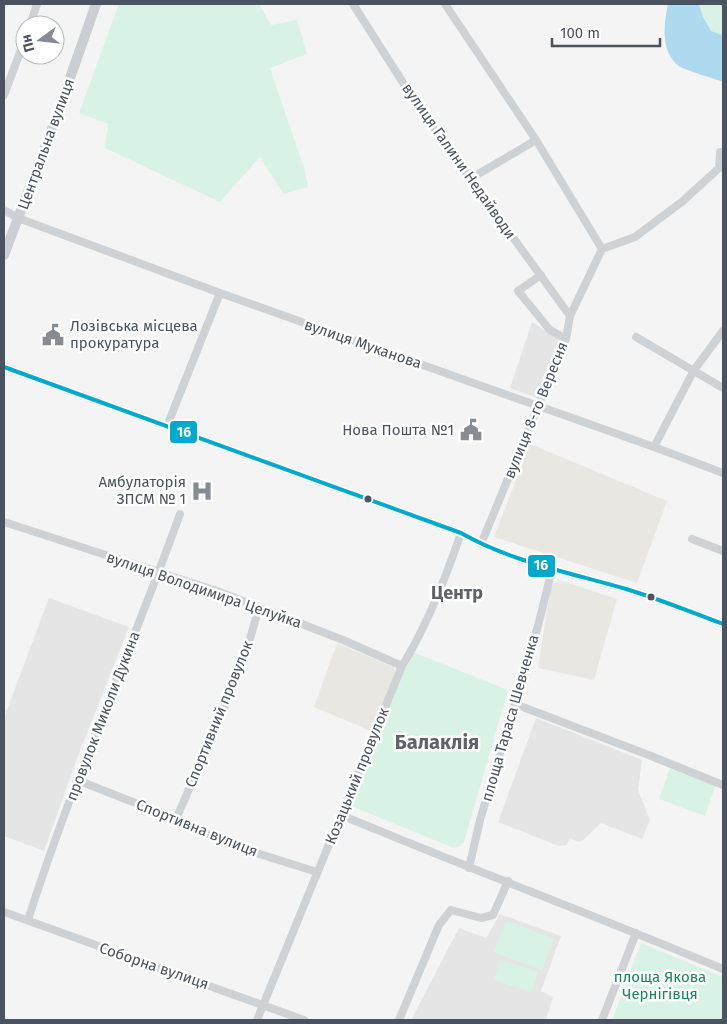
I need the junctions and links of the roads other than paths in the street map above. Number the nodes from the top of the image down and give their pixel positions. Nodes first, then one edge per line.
1 (96, 4) edge
2 (353, 4) edge
3 (445, 4) edge
4 (15, 65) edge
5 (4, 95) edge
6 (536, 140) junction
7 (720, 152) dead end
8 (470, 179) junction
9 (4, 210) edge
10 (18, 218) junction
11 (602, 249) junction
12 (4, 255) edge
13 (541, 275) junction
14 (220, 294) junction
15 (570, 316) junction
16 (723, 330) edge
17 (636, 337) dead end
18 (566, 339) junction
19 (4, 367) edge
20 (694, 370) junction
21 (723, 388) edge
22 (538, 405) junction
23 (167, 426) junction
24 (654, 447) junction
25 (723, 474) edge
26 (180, 514) dead end
27 (4, 522) edge
28 (461, 533) junction
29 (692, 539) dead end
30 (482, 544) junction
31 (723, 551) edge
32 (552, 569) junction
33 (158, 573) junction
34 (259, 607) junction
35 (723, 623) edge
36 (402, 666) junction
37 (515, 704) junction
38 (77, 780) junction
39 (723, 784) edge
40 (341, 815) junction
41 (176, 819) junction
42 (469, 868) junction
43 (317, 872) junction
44 (508, 881) junction
45 (4, 912) edge
46 (28, 920) junction
47 (636, 932) junction
48 (723, 968) edge
49 (263, 1004) junction
50 (257, 1020) edge
51 (304, 1020) edge
52 (399, 1020) edge
53 (602, 1020) edge

1 - 10 main road, Центральна вулиця
2 - 8 street, вулиця Галини Недайводи
3 - 6 street
4 - 5 street
6 - 8 street
6 - 11 street
7 - 11 street
8 - 13 street, вулиця Галини Недайводи
9 - 10 street, вулиця Муканова
10 - 12 main road, Центральна вулиця
10 - 14 street, вулиця Муканова
11 - 15 street, вулиця 8-го Вересня
13 - 15 street, вулиця Галини Недайводи
13 - 18 street
14 - 22 street, вулиця Муканова
14 - 23 street
15 - 18 street, вулиця 8-го Вересня
16 - 20 street
17 - 20 street
18 - 22 street, вулиця 8-го Вересня
19 - 23 street
20 - 21 street
20 - 24 street
22 - 24 street, вулиця Муканова
22 - 30 street, вулиця 8-го Вересня
23 - 28 street
24 - 25 street, вулиця Муканова
26 - 33 street, провулок Миколи Дукина
27 - 33 street, вулиця Володимира Целуйка
28 - 30 street
28 - 36 street, Козацький провулок
29 - 31 street
30 - 32 street
32 - 35 street
32 - 37 street, площа Тараса Шевченка
33 - 34 street, вулиця Володимира Целуйка
33 - 38 street, провулок Миколи Дукина
34 - 36 street, вулиця Володимира Целуйка
34 - 41 street, Спортивний провулок
36 - 40 street, Козацький провулок
37 - 39 street
37 - 42 street, площа Тараса Шевченка
38 - 41 street, Спортивна вулиця
38 - 46 street, провулок Миколи Дукина
40 - 42 street
40 - 43 street, Козацький провулок
41 - 43 street, Спортивна вулиця
42 - 44 street
43 - 49 street, Козацький провулок
44 - 47 street
44 - 52 street
45 - 46 street, Соборна вулиця
46 - 49 street, Соборна вулиця
47 - 48 street
47 - 53 street
49 - 50 street, Козацький провулок
49 - 51 street, Соборна вулиця

